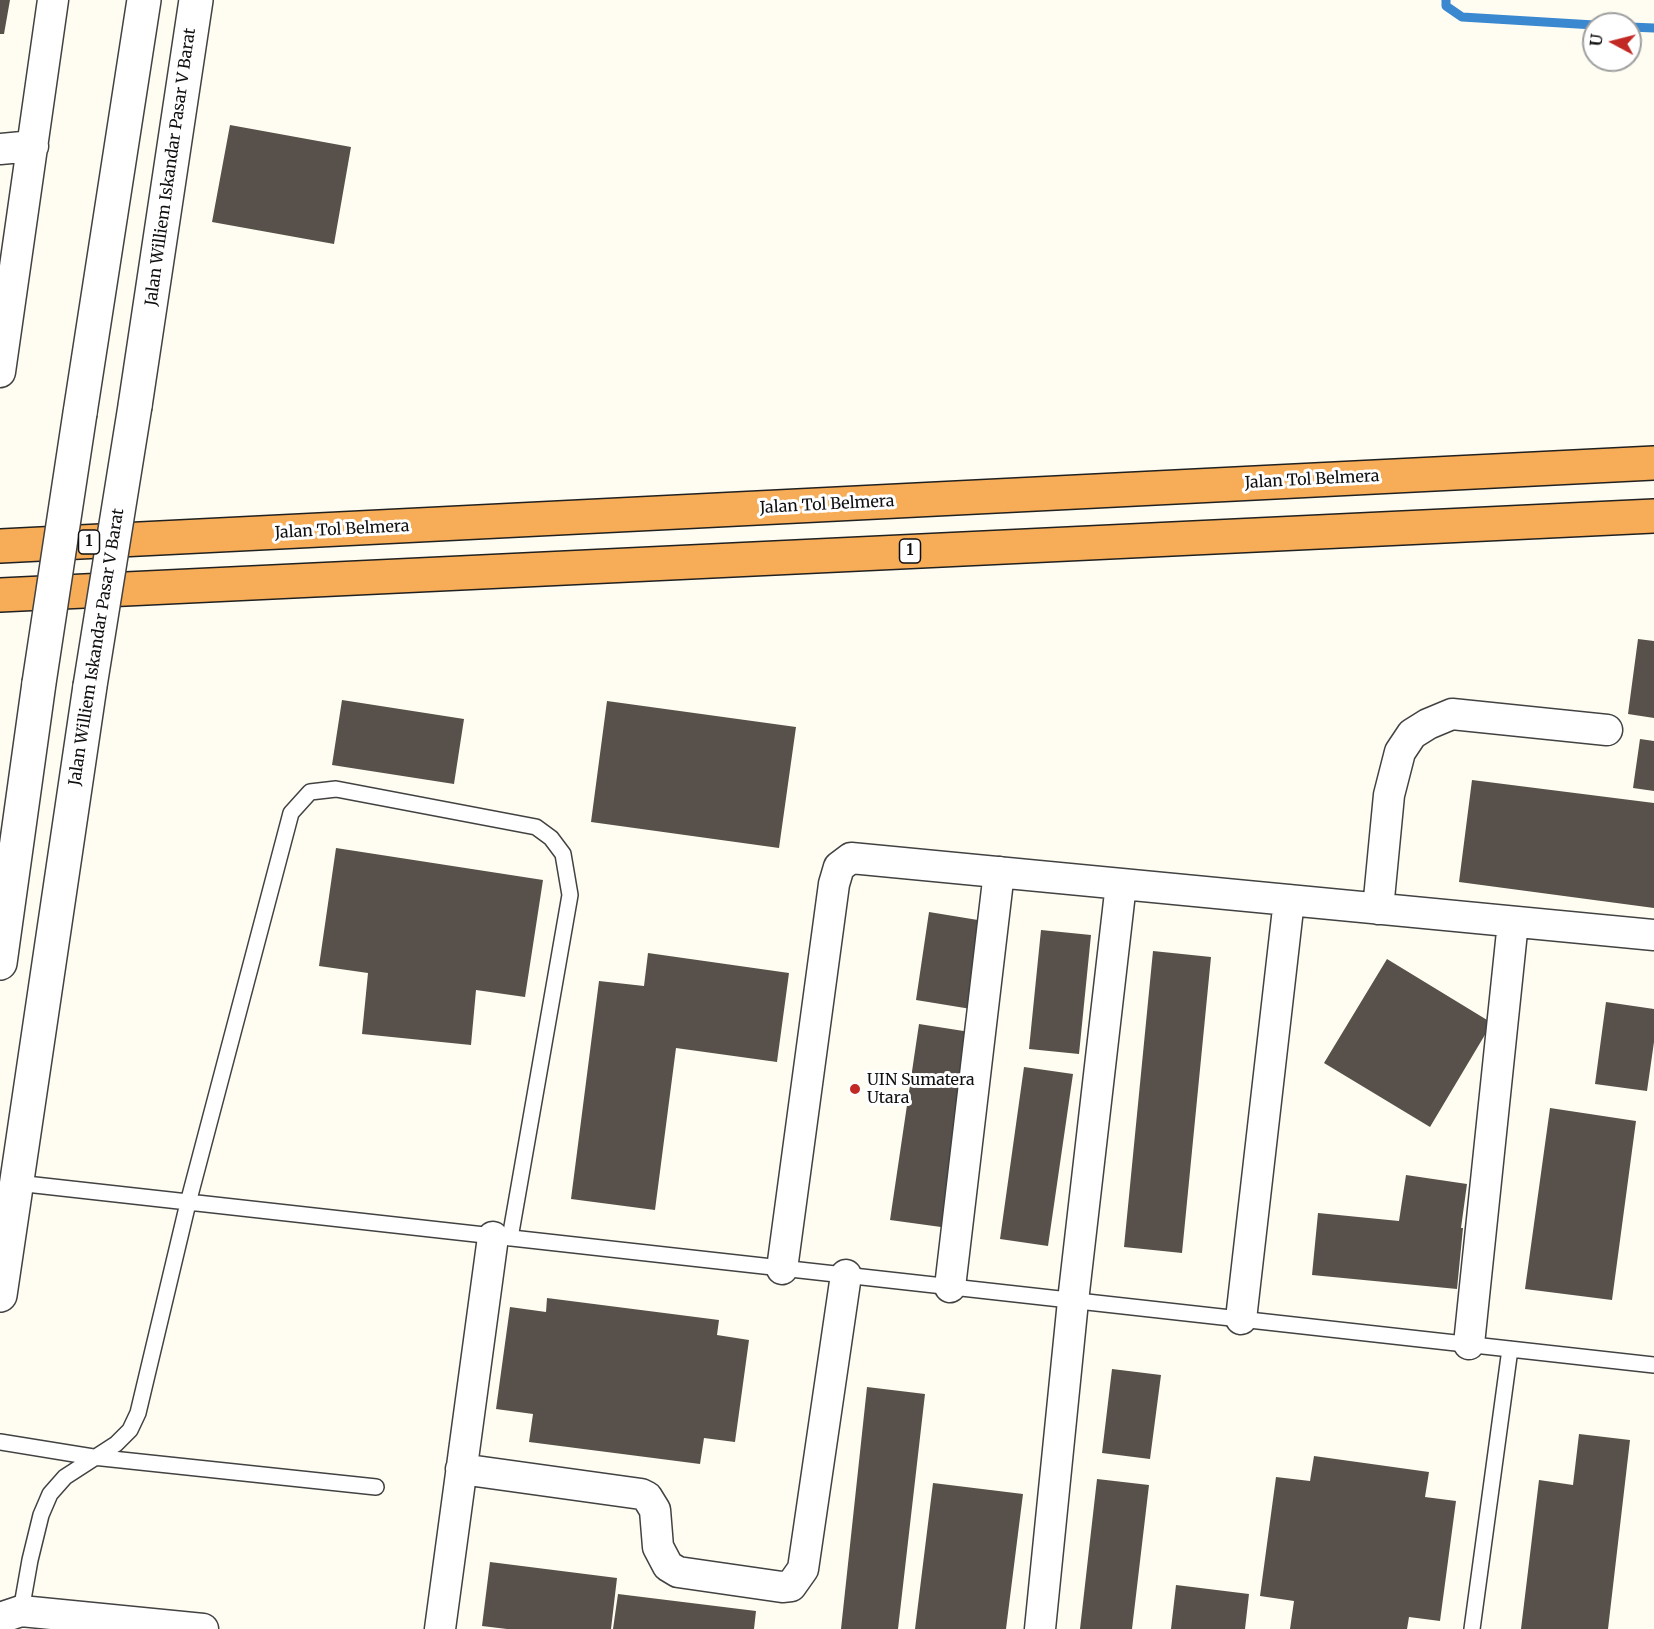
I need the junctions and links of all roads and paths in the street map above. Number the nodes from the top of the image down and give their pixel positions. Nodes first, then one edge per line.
1 (53, 0) edge
2 (144, 0) edge
3 (196, 0) edge
4 (33, 146) junction
5 (0, 149) edge
6 (0, 372) edge
7 (1654, 463) edge
8 (1654, 516) edge
9 (0, 546) edge
10 (0, 596) edge
11 (1607, 730) dead end
12 (999, 872) junction
13 (1121, 884) junction
14 (1289, 900) junction
15 (1378, 909) junction
16 (1513, 922) junction
17 (1654, 935) edge
18 (0, 963) edge
19 (17, 1183) junction
20 (188, 1203) junction
21 (501, 1238) junction
22 (782, 1269) junction
23 (846, 1275) junction
24 (950, 1287) junction
25 (0, 1295) edge
26 (1073, 1300) junction
27 (1241, 1319) junction
28 (1469, 1344) junction
29 (1510, 1349) junction
30 (1654, 1365) edge
31 (0, 1442) edge
32 (93, 1457) junction
33 (461, 1469) junction
34 (376, 1487) dead end
35 (10, 1614) edge
36 (203, 1629) edge
37 (440, 1629) edge
38 (1040, 1629) edge
39 (1472, 1629) edge

1 - 4 street
2 - 18 street, bridge
3 - 19 street, Jalan Williem Iskandar Pasar V Barat, bridge
4 - 5 street
4 - 6 street
7 - 9 highway, Jalan Tol Belmera / 1
8 - 10 highway, 1
11 - 15 street
12 - 13 street
12 - 22 street
12 - 24 street
13 - 14 street
13 - 26 street
14 - 15 street
14 - 27 street
15 - 16 street
16 - 17 street
16 - 28 street
19 - 20 lane
19 - 25 street, Jalan Williem Iskandar Pasar V Barat
20 - 21 lane
20 - 21 lane
20 - 32 lane
21 - 22 lane
21 - 33 street
22 - 23 lane
23 - 24 lane
23 - 33 street
24 - 26 lane
26 - 27 lane
26 - 38 street
27 - 28 lane
28 - 29 lane
29 - 30 lane
29 - 39 lane
31 - 32 lane
32 - 34 lane
32 - 35 lane
33 - 37 street
35 - 36 street

